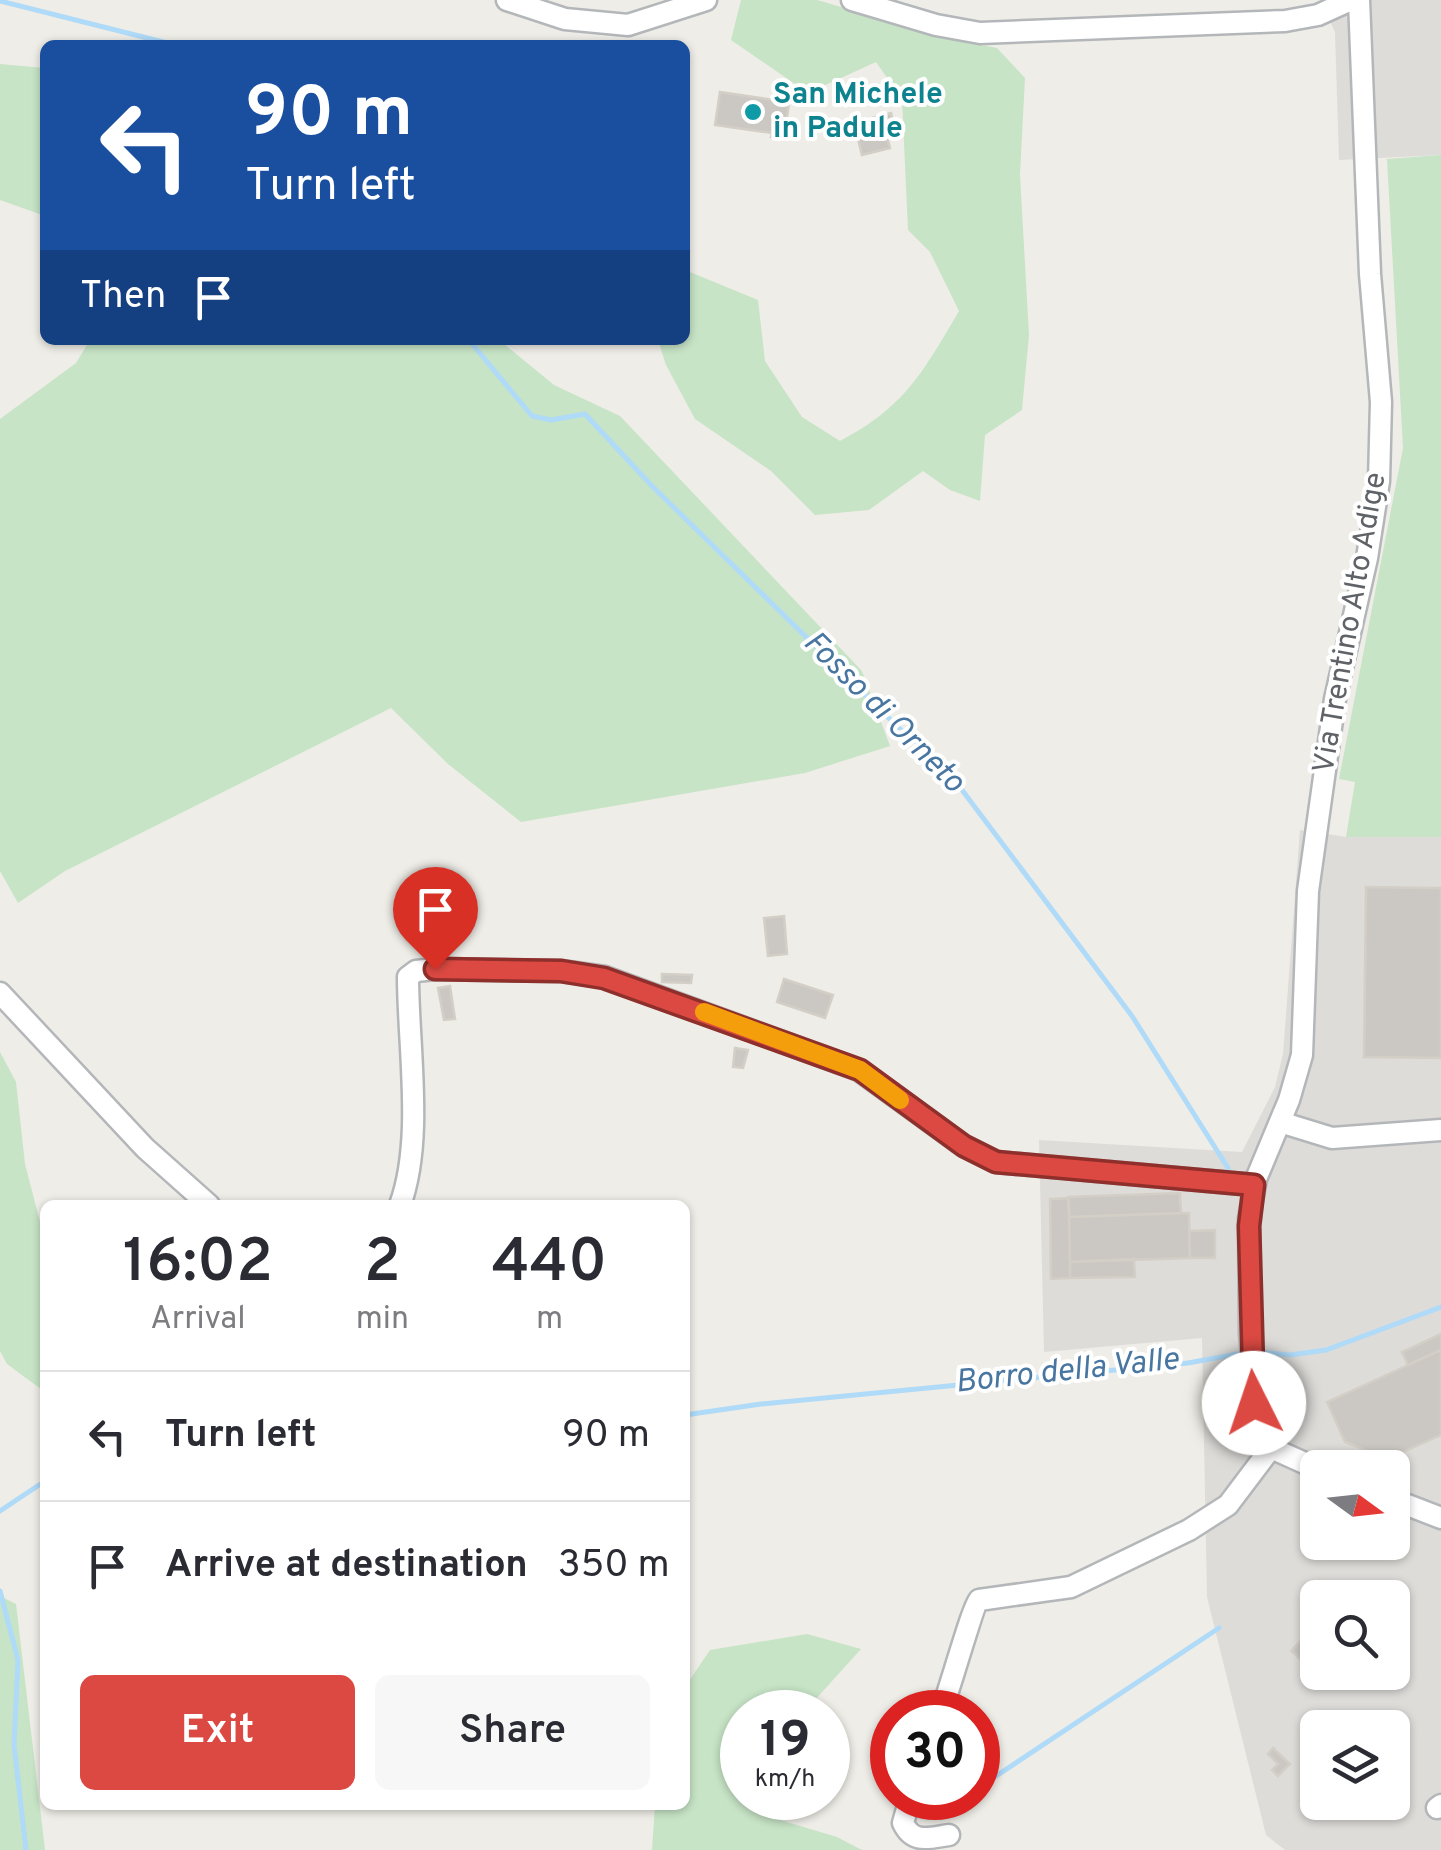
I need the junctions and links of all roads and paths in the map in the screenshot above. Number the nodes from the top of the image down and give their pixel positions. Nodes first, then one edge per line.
1 (507, 0) edge
2 (706, 0) edge
3 (852, 0) edge
4 (1351, 0) edge
5 (1359, 0) edge
6 (0, 993) edge
7 (1280, 1122) junction
8 (1441, 1130) edge
9 (1254, 1185) junction
10 (202, 1200) edge
11 (402, 1200) edge
12 (1271, 1448) junction
13 (1300, 1461) edge
14 (1410, 1505) edge
15 (1441, 1518) edge
16 (950, 1690) edge
17 (904, 1820) edge
18 (949, 1835) dead end

1 - 2 street
3 - 4 street
5 - 7 street, Via Trentino Alto Adige
6 - 10 street
7 - 8 street
7 - 9 street, Via Trentino Alto Adige
9 - 11 street
9 - 12 street, Via Trentino Alto Adige
12 - 13 street
12 - 16 street
14 - 15 street
17 - 18 street

